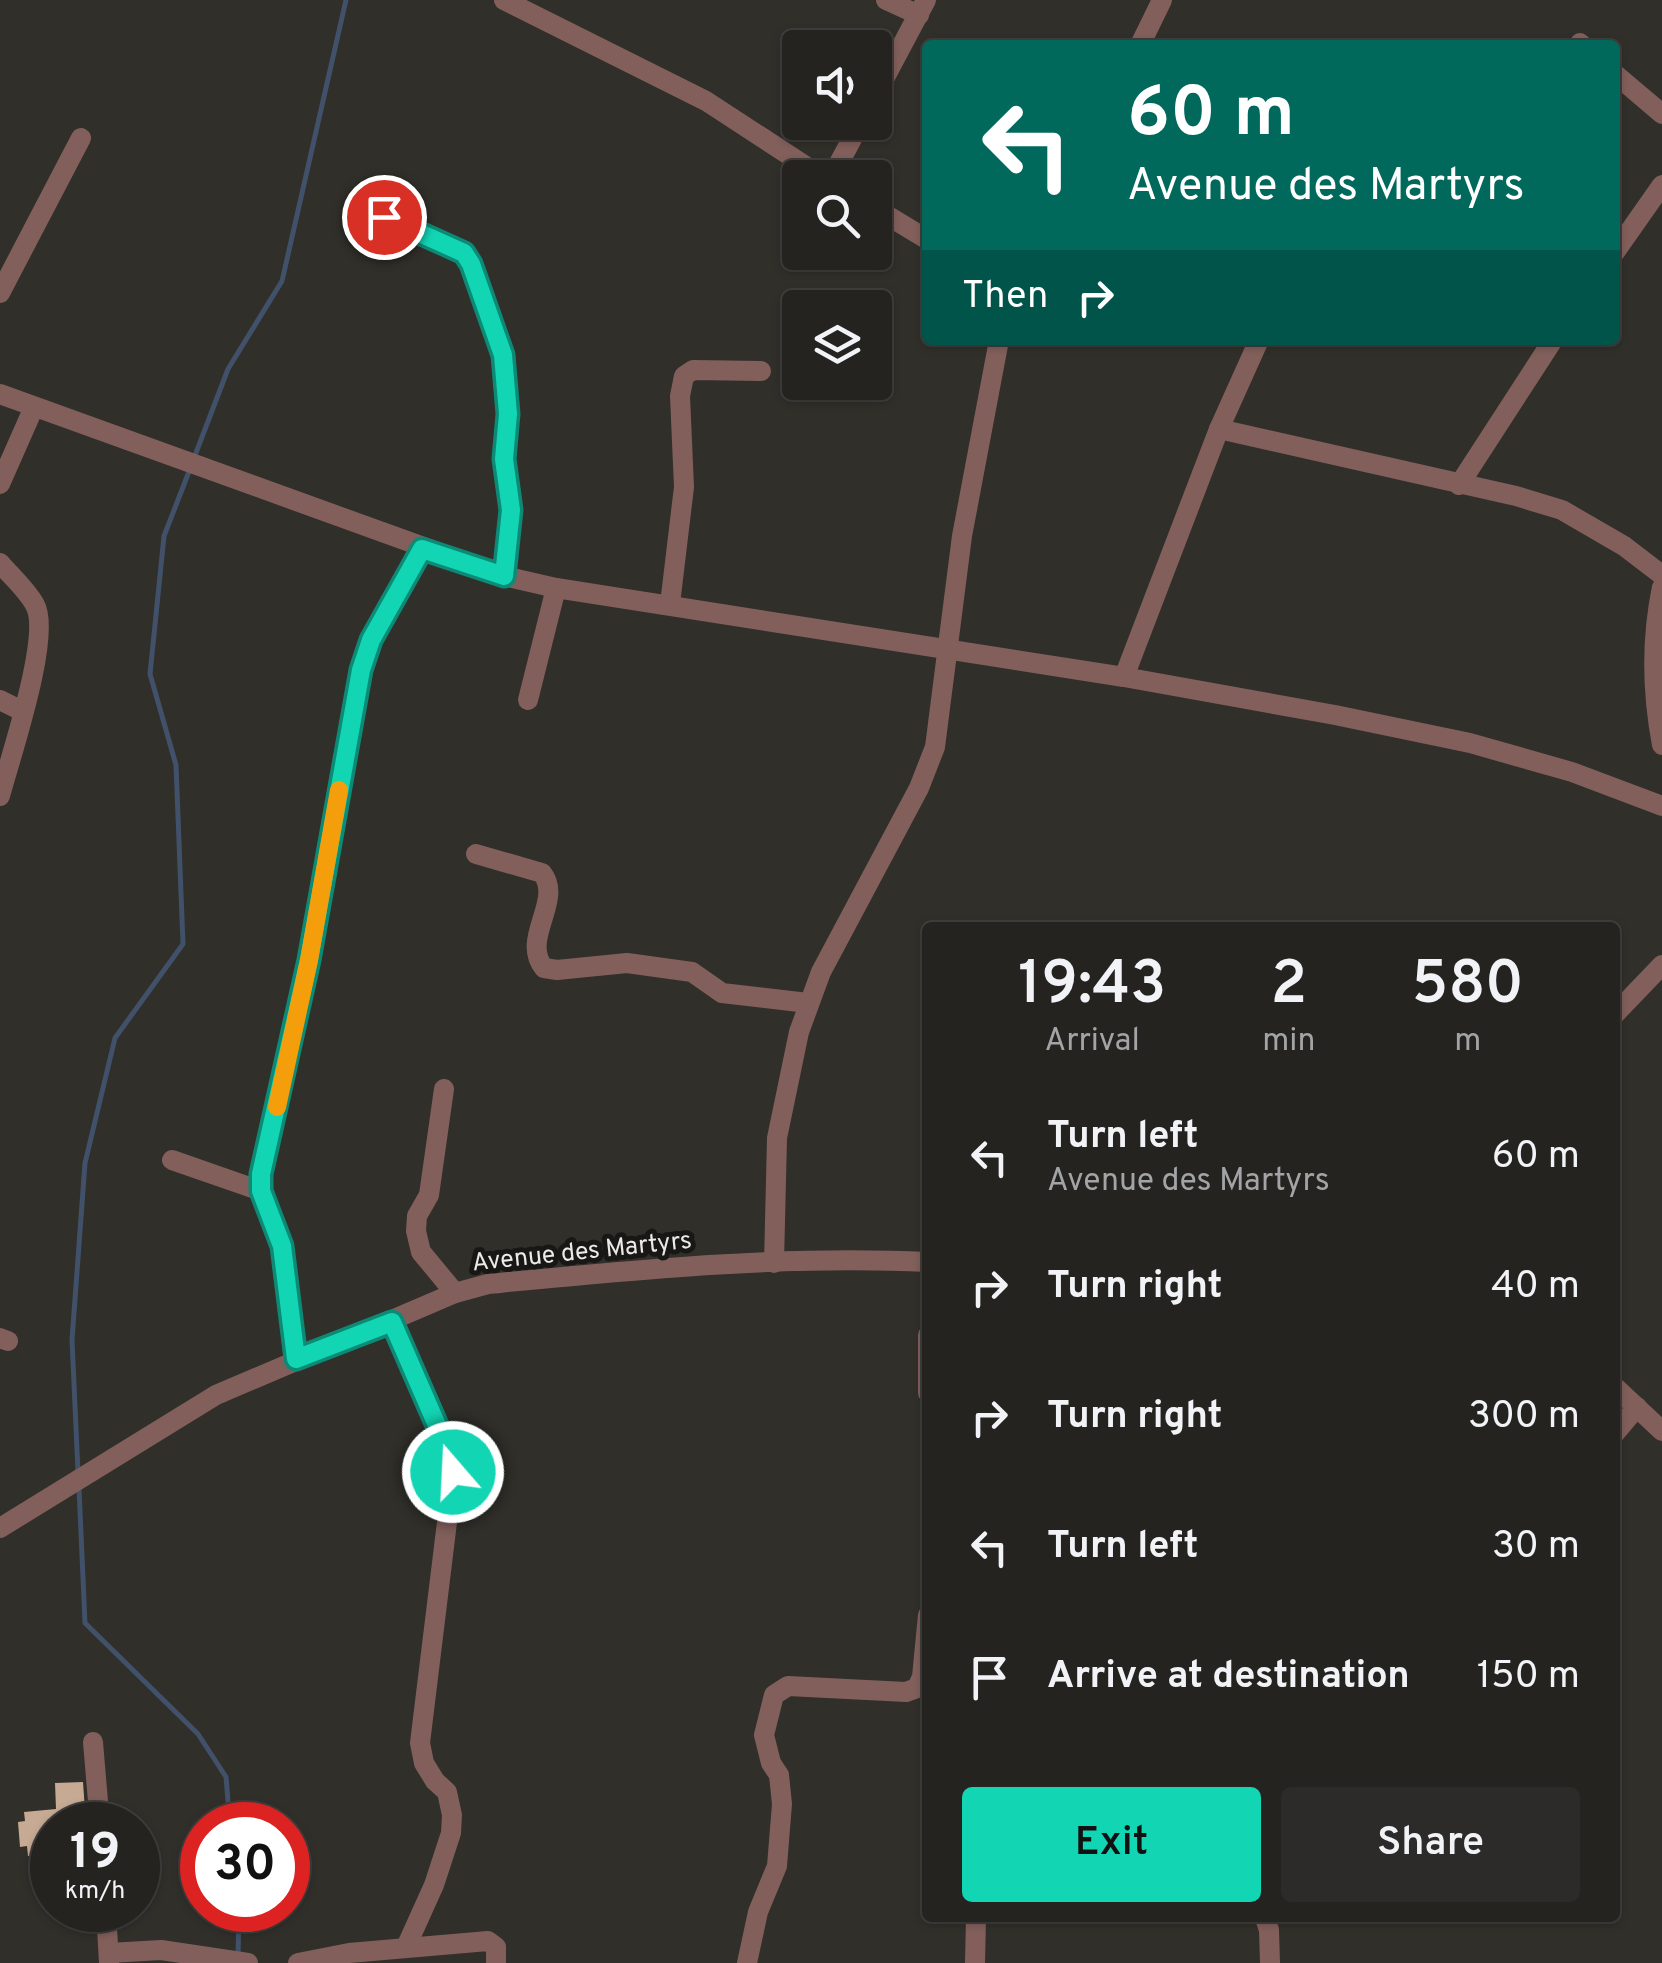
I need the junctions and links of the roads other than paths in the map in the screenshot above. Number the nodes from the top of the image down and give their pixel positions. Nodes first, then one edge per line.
1 (504, 0) edge
2 (886, 0) edge
3 (1162, 0) edge
4 (922, 8) edge
5 (1142, 40) edge
6 (892, 64) edge
7 (1620, 78) edge
8 (1662, 114) edge
9 (81, 138) dead end
10 (799, 160) edge
11 (1662, 185) edge
12 (364, 196) dead end
13 (892, 218) edge
14 (922, 236) edge
15 (1620, 245) edge
16 (0, 293) edge
17 (998, 345) edge
18 (1257, 345) edge
19 (1550, 345) edge
20 (760, 371) dead end
21 (0, 394) edge
22 (34, 407) junction
23 (1218, 430) junction
24 (0, 484) edge
25 (1460, 485) junction
26 (422, 549) junction
27 (0, 563) edge
28 (1662, 575) edge
29 (504, 576) junction
30 (1662, 587) edge
31 (556, 588) junction
32 (670, 604) junction
33 (945, 650) junction
34 (1124, 676) junction
35 (0, 700) edge
36 (528, 700) dead end
37 (22, 711) junction
38 (1662, 745) edge
39 (0, 796) edge
40 (1662, 806) edge
41 (476, 854) dead end
42 (1662, 966) edge
43 (808, 1003) junction
44 (1620, 1009) edge
45 (444, 1090) dead end
46 (172, 1160) dead end
47 (261, 1191) junction
48 (922, 1262) edge
49 (774, 1263) junction
50 (455, 1292) junction
51 (392, 1322) junction
52 (296, 1359) junction
53 (1620, 1391) edge
54 (1638, 1407) junction
55 (1620, 1427) edge
56 (1662, 1431) edge
57 (0, 1528) edge
58 (922, 1677) edge
59 (94, 1742) dead end
60 (98, 1802) edge
61 (976, 1922) edge
62 (1266, 1922) edge
63 (107, 1932) edge
64 (406, 1947) junction
65 (109, 1958) edge
66 (248, 1963) edge
67 (298, 1963) edge
68 (496, 1963) edge
69 (747, 1963) edge
70 (975, 1963) edge
71 (1270, 1963) edge

1 - 10 street
2 - 4 street
3 - 5 street
4 - 6 street
7 - 8 street
9 - 16 street
11 - 15 street
12 - 29 street
13 - 14 street
17 - 33 street
18 - 23 street
19 - 25 street
20 - 32 street
21 - 22 street
22 - 24 street
22 - 26 street
23 - 25 street
23 - 34 street
25 - 28 street
26 - 29 street
26 - 47 street
27 - 37 street
29 - 31 street
30 - 38 street
31 - 32 street
31 - 36 street
32 - 33 street
33 - 34 street
33 - 43 street
34 - 40 street
35 - 37 street
37 - 39 street
41 - 43 street
42 - 44 street
43 - 49 street
45 - 50 street
46 - 47 street
47 - 52 street
48 - 49 street, Avenue des Martyrs
49 - 50 street, Avenue des Martyrs
50 - 51 street, Avenue des Martyrs
51 - 52 street, Avenue des Martyrs
51 - 64 street
52 - 57 street, Avenue des Martyrs
53 - 54 street
54 - 55 street
54 - 56 street
58 - 69 street
59 - 60 street
61 - 70 street
62 - 71 street
63 - 65 street
64 - 67 street
64 - 68 street
65 - 66 street

